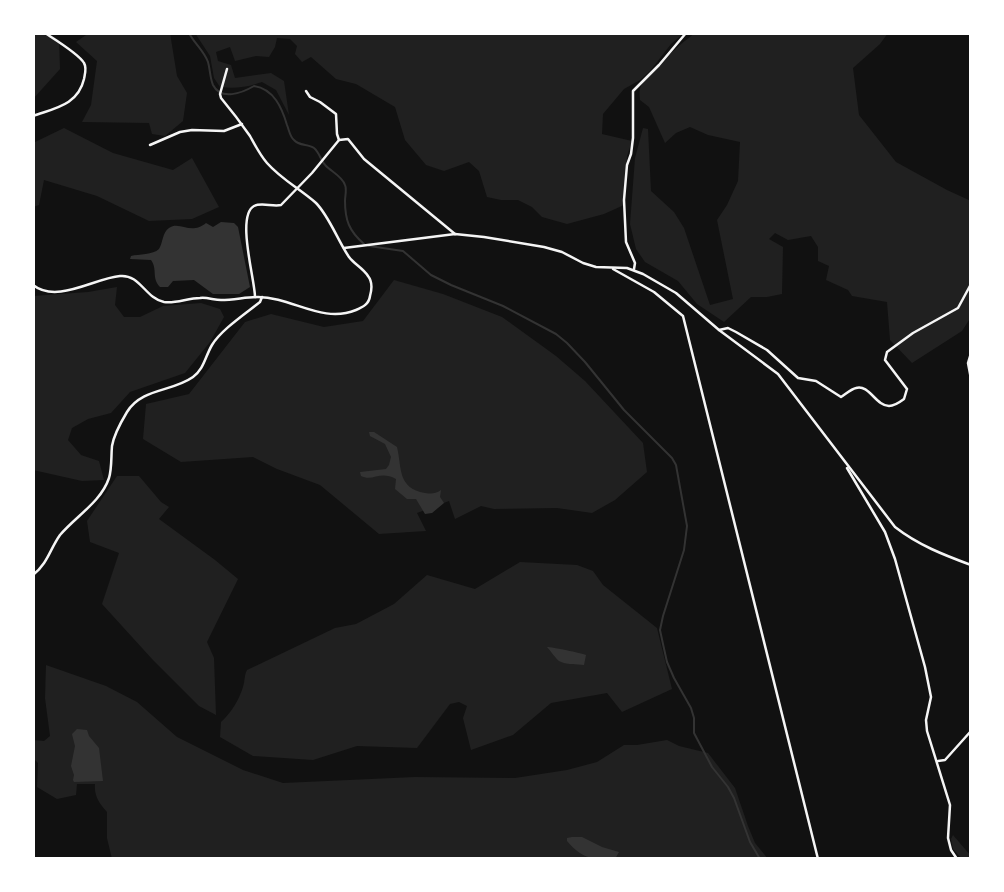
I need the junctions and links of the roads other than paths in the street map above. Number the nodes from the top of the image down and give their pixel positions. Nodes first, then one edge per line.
1 (44, 33) edge
2 (686, 33) edge
3 (227, 69) dead end
4 (306, 91) dead end
5 (33, 116) edge
6 (242, 124) junction
7 (339, 140) junction
8 (150, 145) dead end
9 (296, 188) junction
10 (455, 234) junction
11 (344, 248) junction
12 (610, 268) junction
13 (634, 270) junction
14 (971, 284) edge
15 (33, 285) edge
16 (255, 297) junction
17 (262, 297) junction
18 (719, 330) junction
19 (971, 353) edge
20 (971, 379) edge
21 (844, 461) junction
22 (971, 565) edge
23 (33, 575) edge
24 (971, 731) edge
25 (937, 761) junction
26 (818, 859) edge
27 (957, 859) edge

1 - 5 street
2 - 13 street
3 - 6 street
4 - 7 street
6 - 8 street
6 - 9 street
7 - 9 street
7 - 10 street
9 - 11 street
9 - 16 street
10 - 11 street
10 - 12 street
11 - 17 street
12 - 13 street
12 - 26 street
13 - 18 street
14 - 18 street
15 - 16 street
16 - 17 street
17 - 23 street
18 - 21 street
19 - 20 street
21 - 22 street
21 - 25 street
24 - 25 street
25 - 27 street

